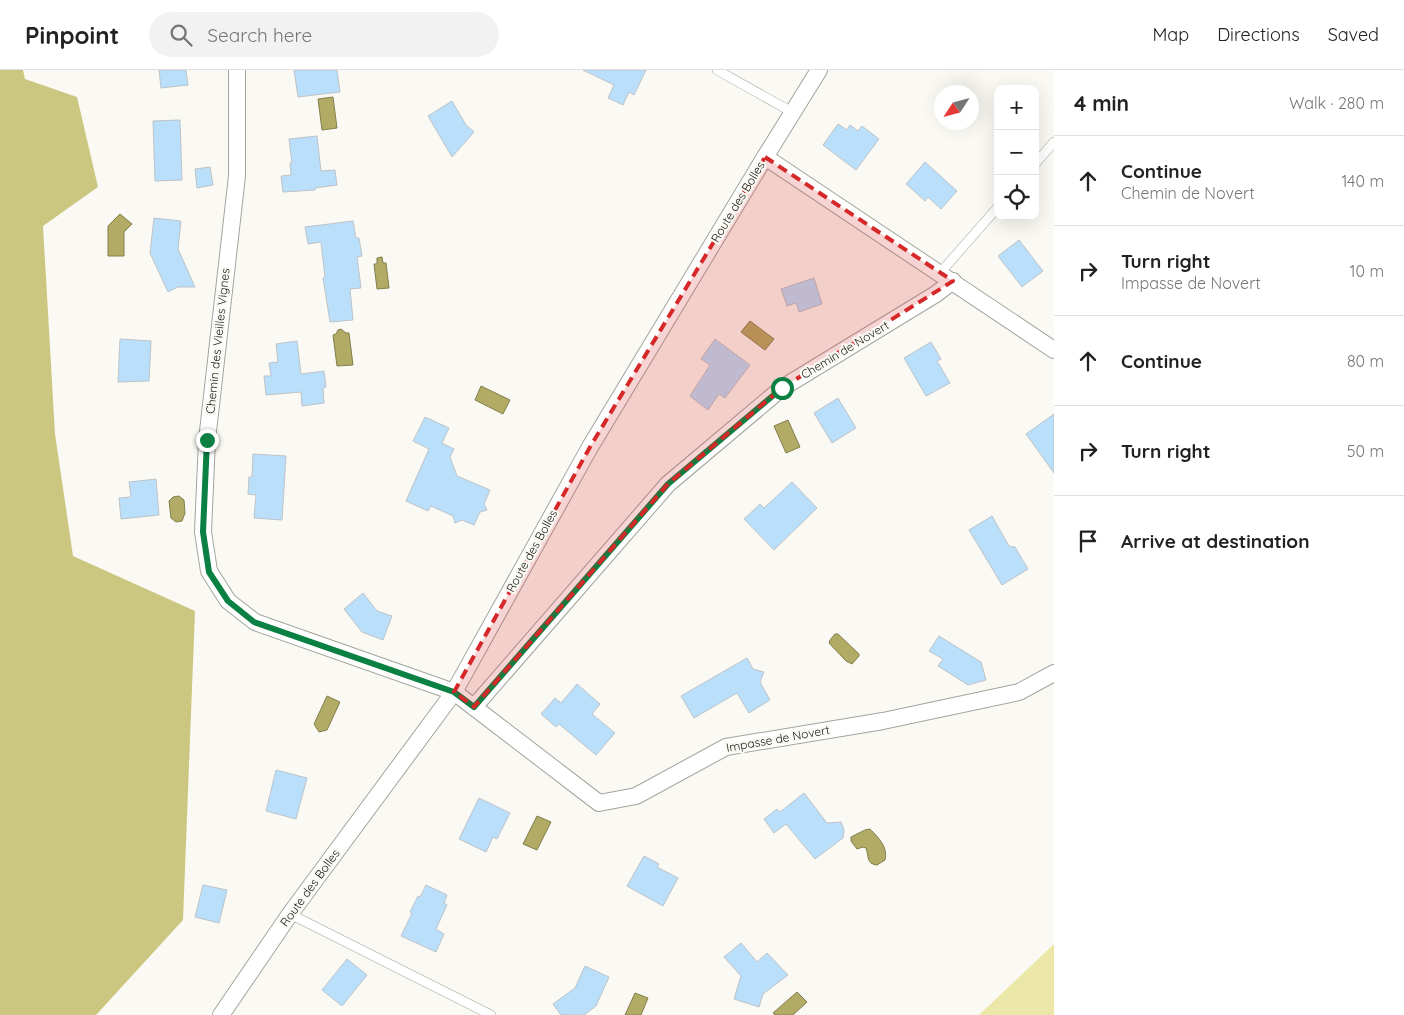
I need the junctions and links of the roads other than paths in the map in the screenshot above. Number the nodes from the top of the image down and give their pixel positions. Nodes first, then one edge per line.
1 (237, 70) edge
2 (716, 70) edge
3 (819, 70) edge
4 (792, 112) junction
5 (1054, 142) edge
6 (765, 157) junction
7 (1039, 159) edge
8 (994, 211) edge
9 (946, 277) junction
10 (1054, 350) edge
11 (1054, 673) edge
12 (454, 692) junction
13 (474, 707) junction
14 (290, 914) junction
15 (221, 1015) edge
16 (491, 1015) edge

1 - 12 street, Chemin des Vieilles Vignes
2 - 4 lane
3 - 4 street, Route des Bolles
4 - 6 street, Route des Bolles
5 - 7 lane
6 - 9 street
6 - 12 street, Route des Bolles
8 - 9 lane
9 - 10 street
9 - 13 street, Chemin de Novert
11 - 13 street, Impasse de Novert
12 - 13 street, Impasse de Novert
12 - 14 street, Route des Bolles
14 - 15 street, Route des Bolles
14 - 16 lane

